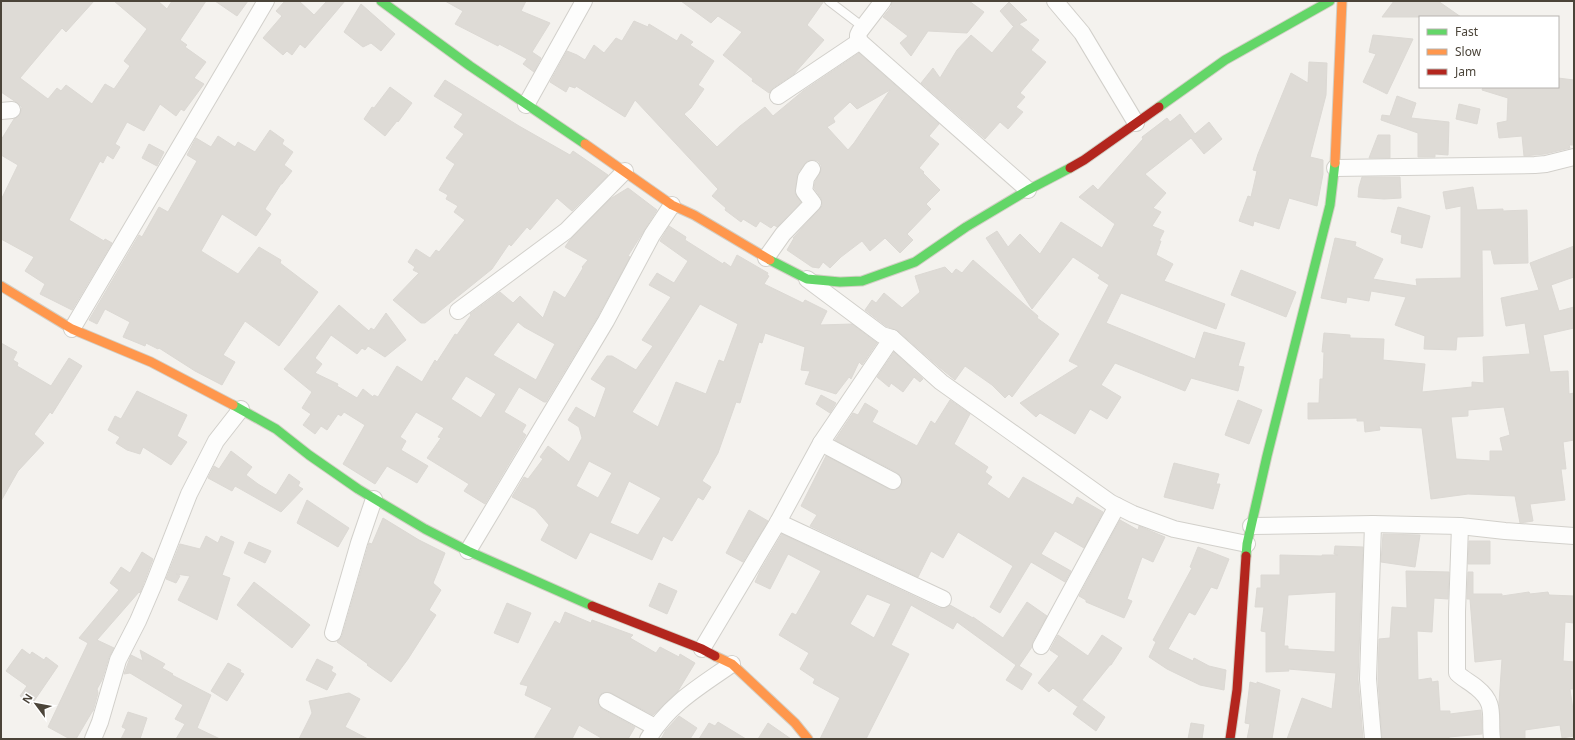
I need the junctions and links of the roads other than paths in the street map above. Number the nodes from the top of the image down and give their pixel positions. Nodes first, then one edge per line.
1 (266, 1) edge
2 (381, 1) edge
3 (584, 1) edge
4 (830, 1) edge
5 (883, 1) edge
6 (1055, 1) edge
7 (1342, 1) edge
8 (1321, 3) edge
9 (862, 34) junction
10 (778, 96) dead end
11 (526, 105) junction
12 (1136, 123) junction
13 (1574, 156) edge
14 (1335, 168) junction
15 (812, 169) dead end
16 (625, 171) junction
17 (1028, 190) junction
18 (672, 205) junction
19 (766, 258) junction
20 (807, 279) junction
21 (1, 286) edge
22 (458, 311) dead end
23 (72, 329) junction
24 (892, 338) junction
25 (241, 409) junction
26 (821, 443) junction
27 (893, 481) dead end
28 (374, 499) junction
29 (1117, 506) junction
30 (778, 522) junction
31 (1373, 524) junction
32 (1251, 526) junction
33 (1460, 526) junction
34 (1574, 536) edge
35 (1247, 544) junction
36 (468, 551) junction
37 (943, 598) dead end
38 (333, 633) dead end
39 (1041, 646) dead end
40 (702, 649) junction
41 (732, 664) junction
42 (607, 701) dead end
43 (652, 733) edge
44 (92, 739) edge
45 (808, 739) edge
46 (1230, 739) edge
47 (1373, 739) edge
48 (1492, 739) edge

1 - 23 street
2 - 11 street
3 - 11 street
4 - 9 lane
5 - 9 street
6 - 12 street
7 - 14 street
8 - 12 street
9 - 10 street
9 - 17 street
11 - 16 street
12 - 17 street
13 - 14 street
14 - 32 street
15 - 19 street
16 - 18 street
16 - 22 street
17 - 20 street
18 - 19 street
18 - 36 street
19 - 20 street
20 - 24 street
21 - 23 street
23 - 25 street
24 - 26 street
24 - 29 street
25 - 28 street
25 - 44 street
26 - 27 street
26 - 30 street
28 - 36 street
28 - 38 street
29 - 35 street
29 - 39 street
30 - 37 street
30 - 40 street
31 - 32 street
31 - 33 street
31 - 47 street
32 - 35 street
33 - 34 street
33 - 48 street
35 - 46 street
36 - 40 street
40 - 41 street
41 - 43 street
41 - 45 street
42 - 43 street

